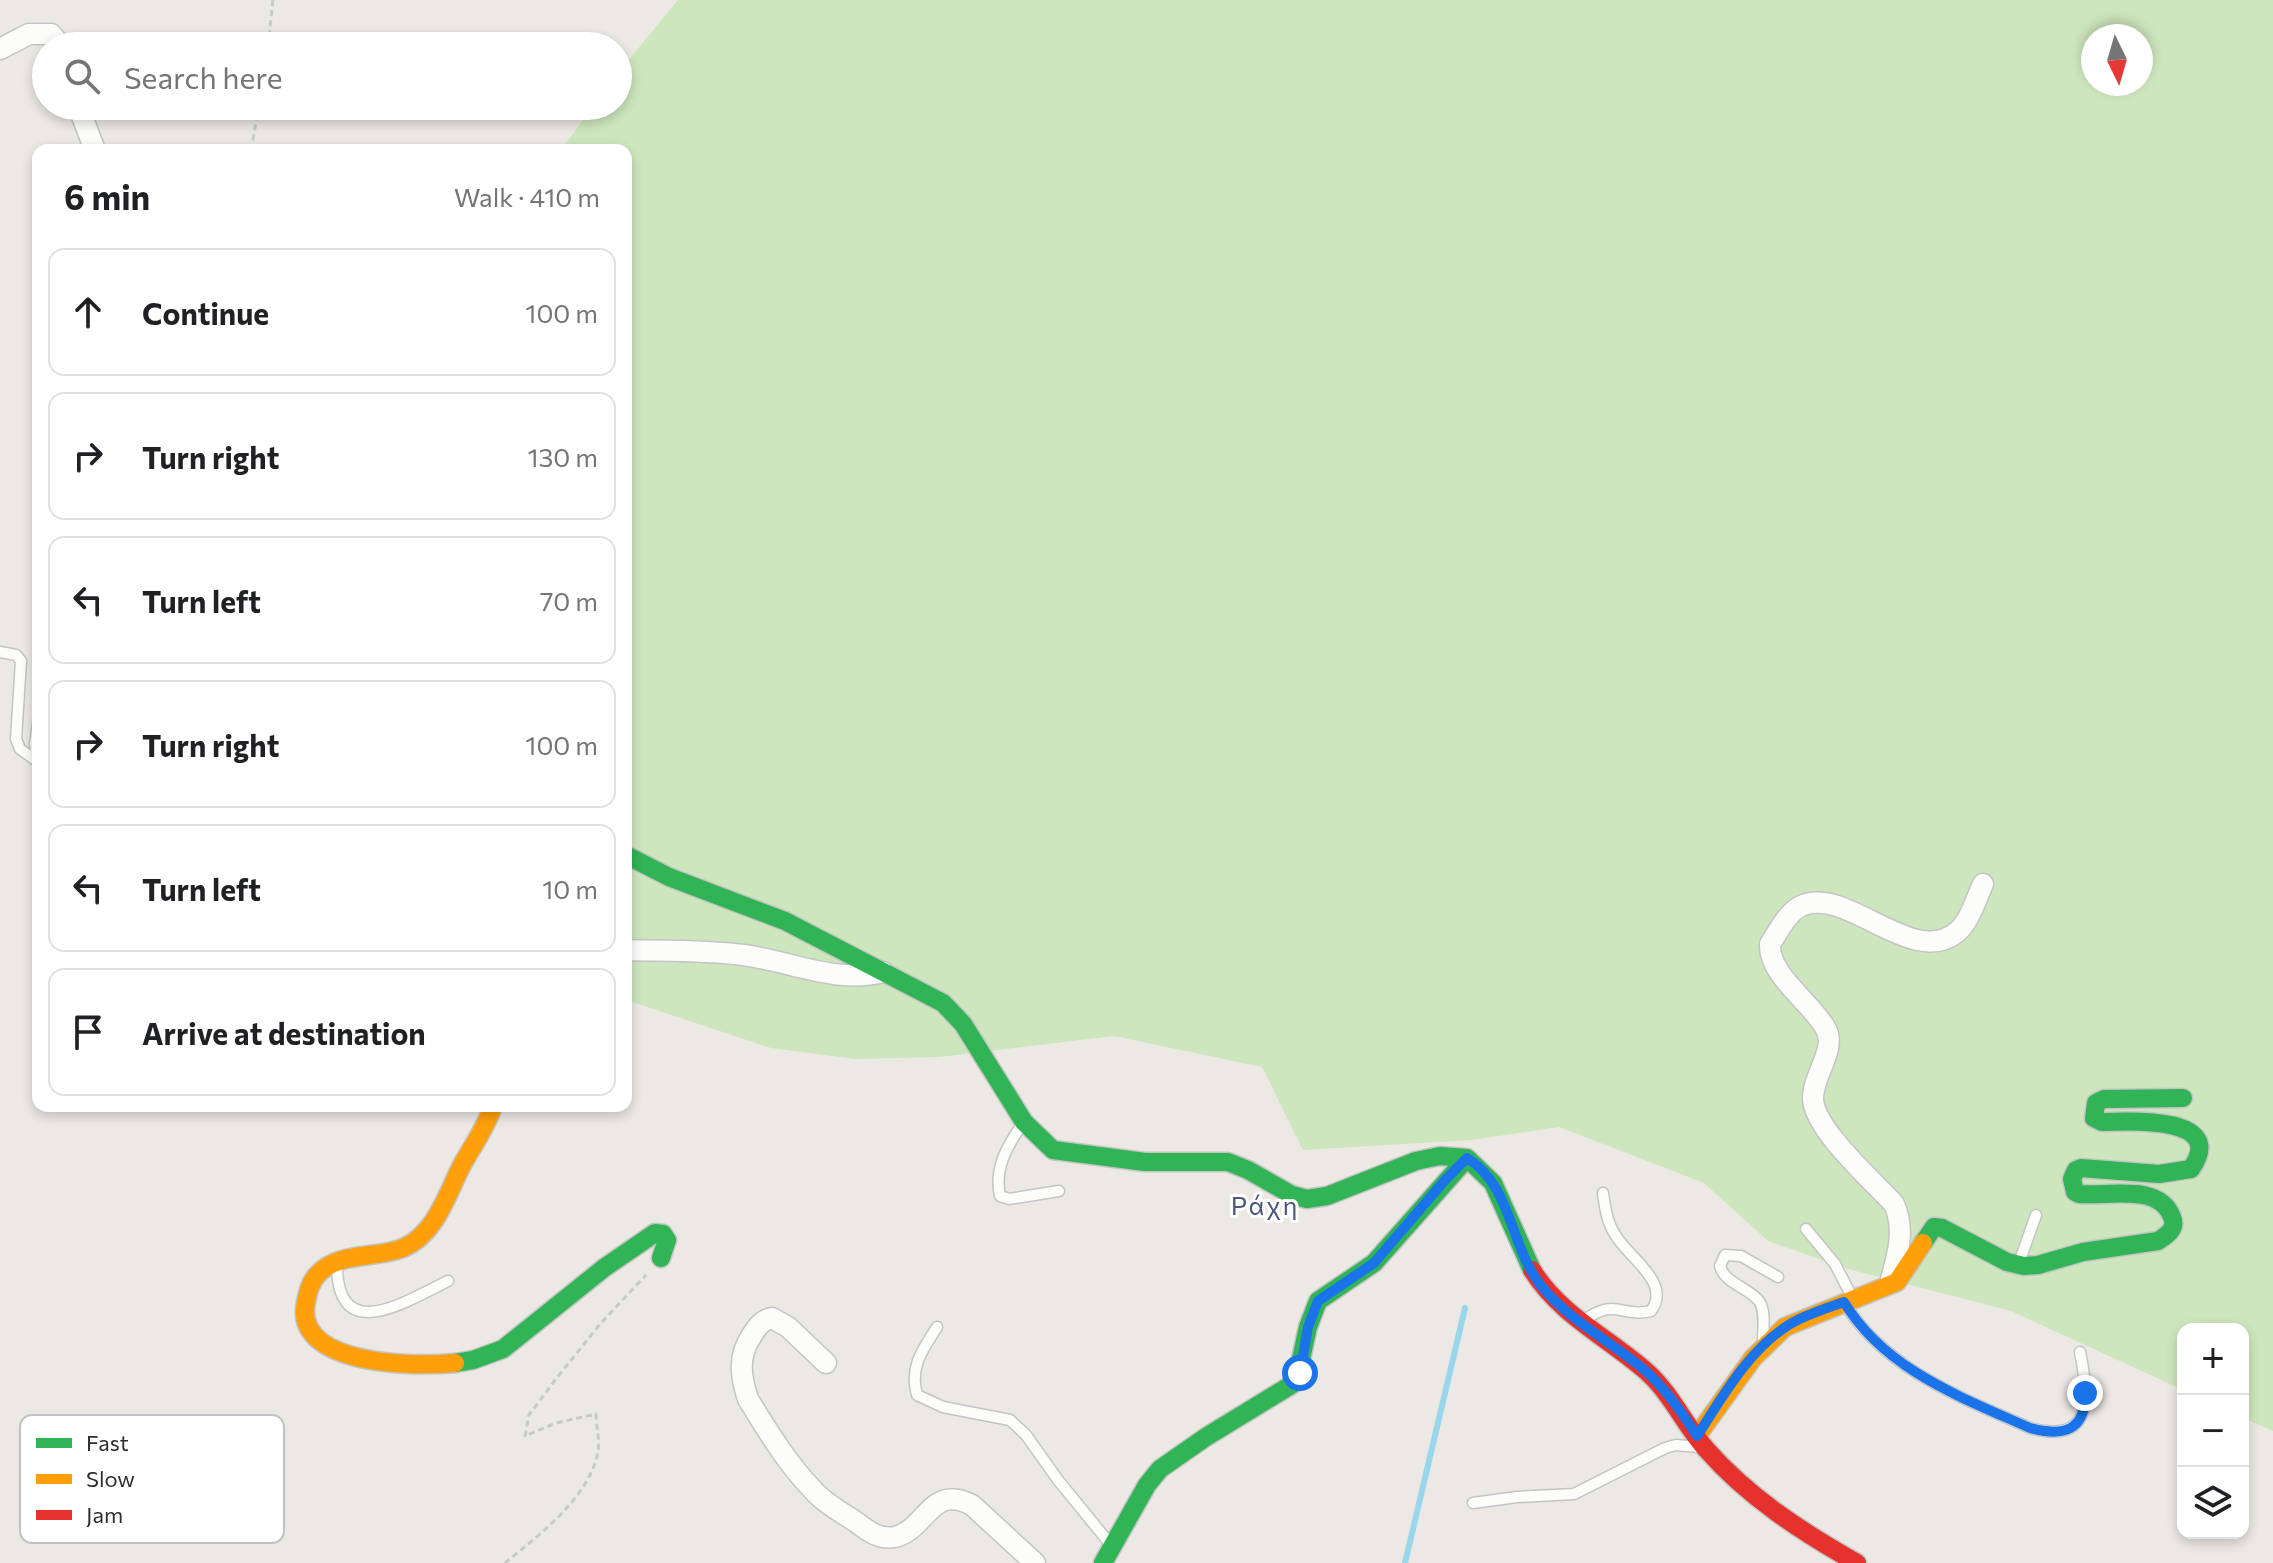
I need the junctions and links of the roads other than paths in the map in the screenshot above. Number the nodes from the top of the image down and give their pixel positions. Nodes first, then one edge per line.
1 (32, 34) edge
2 (0, 49) edge
3 (83, 120) edge
4 (93, 144) edge
5 (0, 652) edge
6 (32, 758) edge
7 (632, 858) edge
8 (1983, 884) dead end
9 (632, 950) edge
10 (883, 972) junction
11 (2183, 1098) dead end
12 (491, 1112) edge
13 (1024, 1122) junction
14 (1467, 1158) junction
15 (1059, 1191) dead end
16 (1603, 1193) dead end
17 (2036, 1215) dead end
18 (1806, 1229) dead end
19 (661, 1258) road end
20 (337, 1260) junction
21 (2018, 1265) junction
22 (1778, 1277) dead end
23 (448, 1281) dead end
24 (1889, 1287) junction
25 (1849, 1301) junction
26 (1581, 1323) junction
27 (937, 1327) dead end
28 (1763, 1347) junction
29 (2080, 1352) dead end
30 (826, 1363) dead end
31 (1700, 1441) junction
32 (1473, 1503) dead end
33 (1108, 1555) edge
34 (1035, 1563) edge
35 (1857, 1563) edge

1 - 2 street
3 - 4 street
5 - 6 lane
7 - 10 street
8 - 24 street
9 - 10 street
10 - 13 street
11 - 21 street
12 - 20 street
13 - 14 street
13 - 15 lane
14 - 26 street
14 - 33 street
16 - 26 lane
17 - 21 lane
18 - 25 lane
19 - 20 street
20 - 23 lane
21 - 24 street
22 - 28 lane
24 - 25 street
25 - 28 street
25 - 29 lane
26 - 31 street
27 - 33 lane
28 - 31 street
30 - 34 street
31 - 32 lane
31 - 35 street

